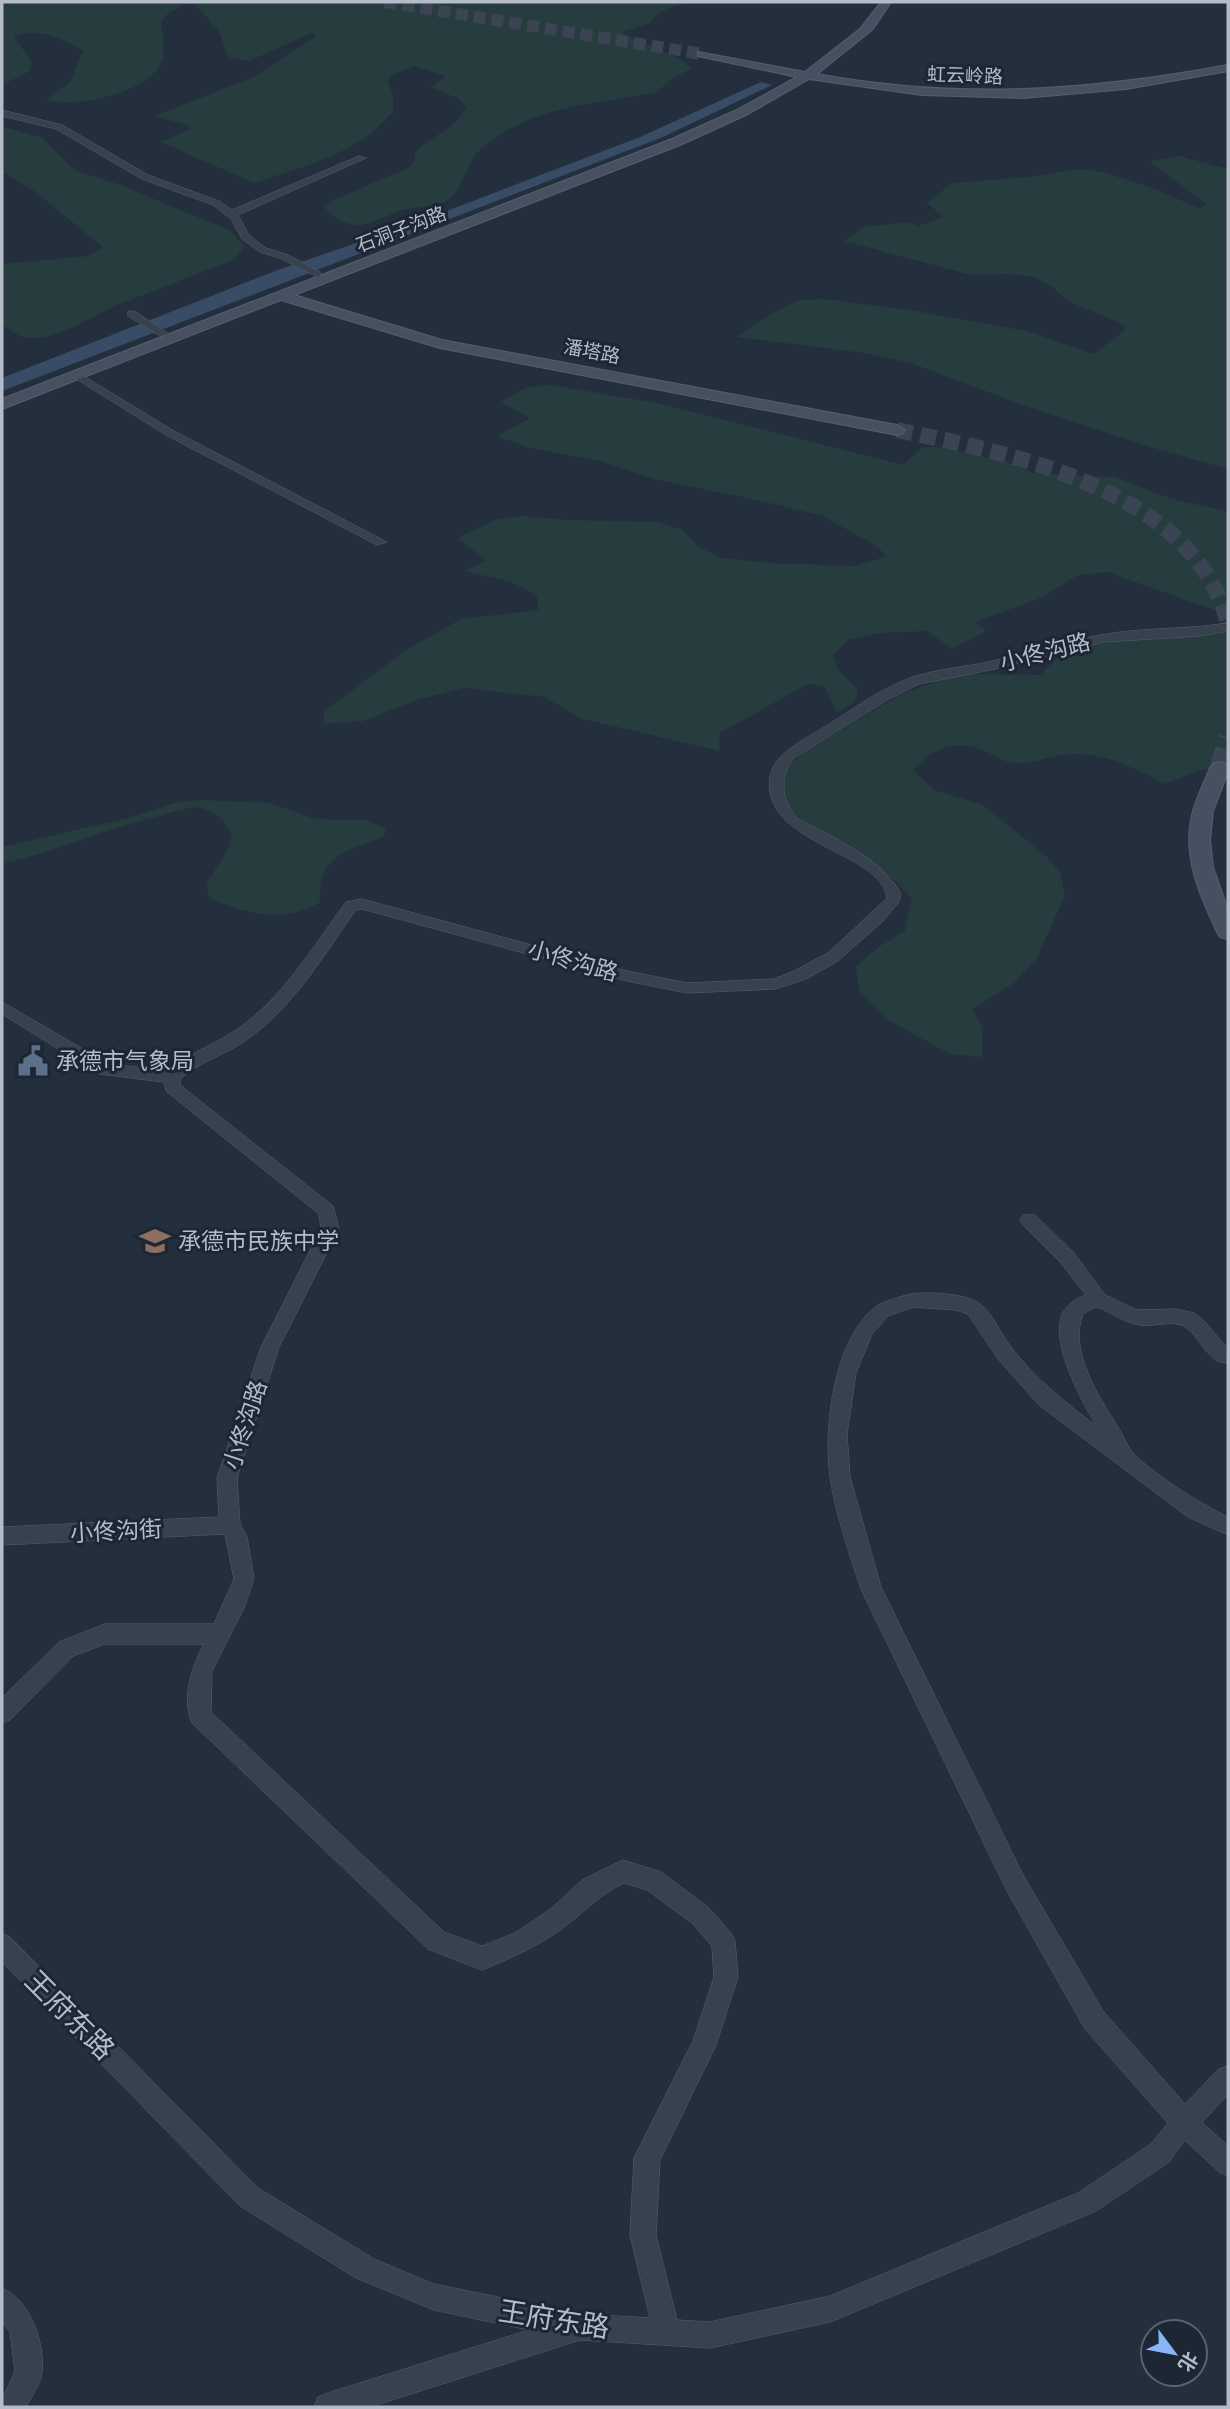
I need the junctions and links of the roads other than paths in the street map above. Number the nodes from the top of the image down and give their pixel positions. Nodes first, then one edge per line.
1 (886, 2) edge
2 (702, 54) tunnel mouth
3 (1228, 68) edge
4 (809, 76) junction
5 (2, 113) edge
6 (362, 158) dead end
7 (232, 214) junction
8 (316, 274) junction
9 (282, 296) junction
10 (132, 314) dead end
11 (163, 333) junction
12 (77, 376) junction
13 (2, 397) edge
14 (2, 404) edge
15 (897, 430) tunnel mouth
16 (381, 542) dead end
17 (1228, 627) edge
18 (1220, 768) tunnel mouth
19 (1228, 932) edge
20 (2, 1007) edge
21 (172, 1077) junction
22 (1029, 1220) dead end
23 (1099, 1301) junction
24 (1223, 1356) dead end
25 (1129, 1463) junction
26 (230, 1525) junction
27 (1228, 1526) edge
28 (2, 1536) edge
29 (221, 1634) junction
30 (2, 1713) edge
31 (2, 1945) edge
32 (1228, 2078) edge
33 (1184, 2122) junction
34 (1228, 2163) edge
35 (2, 2301) edge
36 (581, 2327) junction
37 (667, 2333) junction
38 (12, 2407) edge
39 (328, 2407) edge

1 - 4 main road, 石洞子沟路
2 - 4 main road, 虹云岭路
3 - 4 main road, 虹云岭路
4 - 8 main road, 石洞子沟路
4 - 9 main road, 石洞子沟路
5 - 7 street
6 - 7 street
7 - 8 street
8 - 11 main road, 石洞子沟路
9 - 12 main road, 石洞子沟路
9 - 15 main road, 潘塔路
10 - 11 street
11 - 13 main road, 石洞子沟路
12 - 14 main road, 石洞子沟路
12 - 16 street
17 - 21 street, 小佟沟路
18 - 19 main road
20 - 21 street
21 - 26 street, 小佟沟路
22 - 23 street
23 - 24 street
23 - 25 street
25 - 27 street
25 - 33 street
26 - 28 street, 小佟沟街
26 - 29 street
29 - 30 street
29 - 37 street
31 - 36 street, 王府东路
32 - 33 street, 王府东路
33 - 34 street
33 - 37 street, 王府东路
35 - 38 street
36 - 37 street, 王府东路
36 - 39 street

